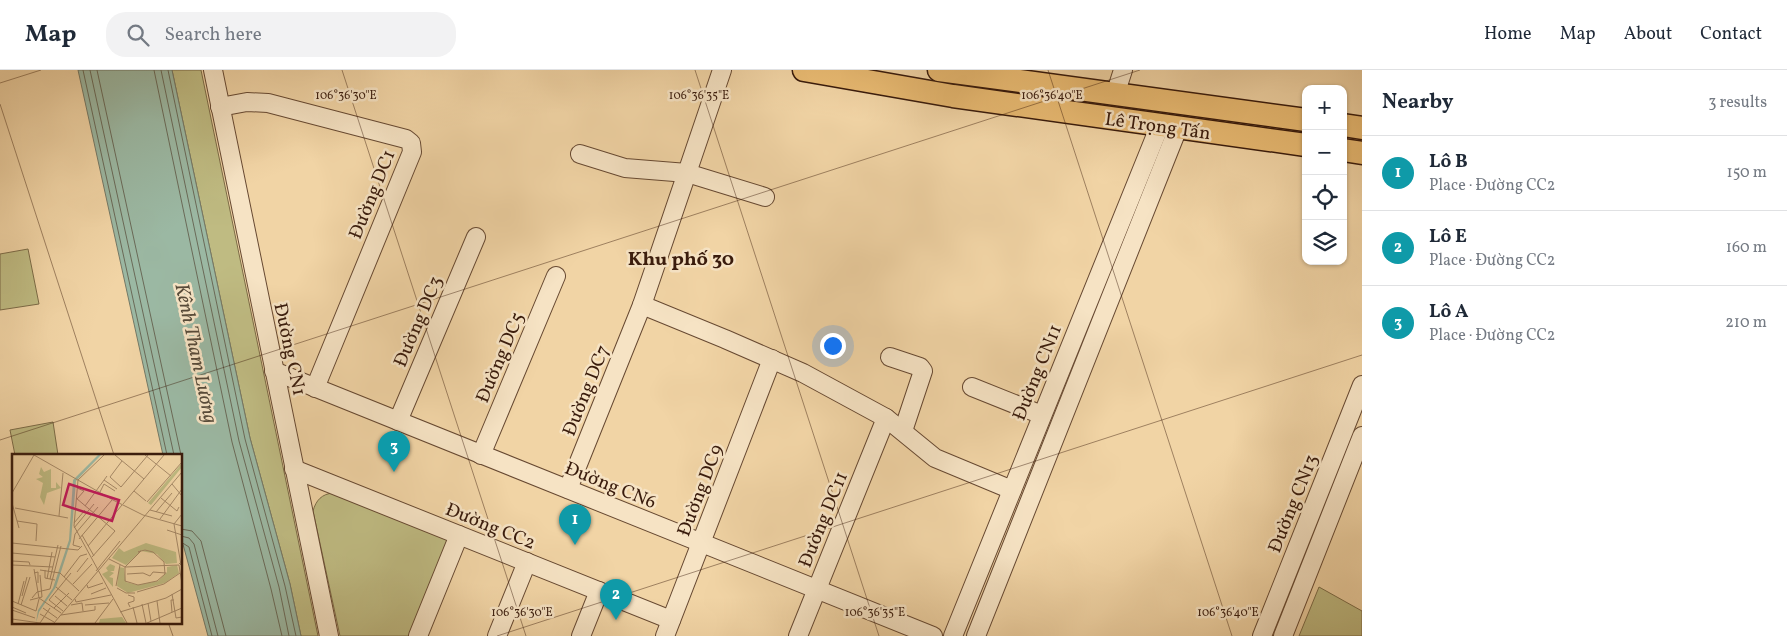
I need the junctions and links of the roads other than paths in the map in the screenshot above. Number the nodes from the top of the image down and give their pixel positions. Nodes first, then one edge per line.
1 (212, 70) edge
2 (722, 70) edge
3 (804, 70) edge
4 (940, 70) edge
5 (1123, 70) edge
6 (1115, 96) junction
7 (220, 107) junction
8 (1302, 119) edge
9 (1169, 126) junction
10 (1347, 126) edge
11 (1362, 128) edge
12 (1302, 144) edge
13 (1347, 150) edge
14 (1362, 152) edge
15 (580, 154) dead end
16 (687, 173) junction
17 (765, 197) dead end
18 (476, 237) dead end
19 (556, 276) dead end
20 (642, 306) junction
21 (890, 357) dead end
22 (772, 359) junction
23 (274, 371) junction
24 (972, 387) dead end
25 (315, 388) junction
26 (1360, 397) edge
27 (1042, 415) junction
28 (886, 418) junction
29 (398, 421) junction
30 (903, 431) junction
31 (1362, 436) edge
32 (481, 454) junction
33 (294, 468) junction
34 (568, 490) junction
35 (1012, 490) junction
36 (459, 535) junction
37 (702, 543) junction
38 (527, 562) junction
39 (816, 590) junction
40 (599, 591) junction
41 (668, 628) edge
42 (329, 636) edge
43 (418, 636) edge
44 (497, 636) edge
45 (581, 636) edge
46 (798, 636) edge
47 (933, 636) edge
48 (953, 636) edge
49 (976, 636) edge
50 (1262, 636) edge
51 (1283, 636) edge

1 - 7 street, Đường CN1
2 - 16 street, Đường DC7
3 - 9 main road, Lê Trọng Tấn
4 - 6 main road, Lê Trọng Tấn
5 - 6 street
6 - 8 main road, Lê Trọng Tấn
7 - 23 street, Đường CN1
7 - 25 street, Đường DC1
9 - 12 main road, Lê Trọng Tấn
9 - 27 street, Đường CN11
9 - 49 street
10 - 11 main road
13 - 14 main road
15 - 16 street
16 - 17 street
16 - 20 street, Đường DC7
18 - 29 street, Đường DC3
19 - 32 street, Đường DC5
20 - 22 street
20 - 34 street, Đường DC7
21 - 30 street
22 - 28 street
22 - 37 street, Đường DC9
23 - 25 street, Đường CN6
23 - 33 street, Đường CN1
24 - 27 street
25 - 29 street, Đường CN6
26 - 50 street, Đường CN13
27 - 35 street, Đường CN11
28 - 30 street
28 - 39 street, Đường DC11
29 - 32 street, Đường CN6
30 - 35 street
31 - 51 street
32 - 34 street, Đường CN6
33 - 36 street, Đường CC2
33 - 42 street, Đường CN1
34 - 37 street, Đường CN6
35 - 48 street, Đường CN11
36 - 38 street, Đường CC2
36 - 43 street
37 - 39 street, Đường CN6
37 - 41 street, Đường DC9
38 - 40 street, Đường CC2
38 - 44 street
39 - 46 street, Đường DC11
39 - 47 street, Đường CN6
40 - 41 street, Đường CC2
40 - 45 street

